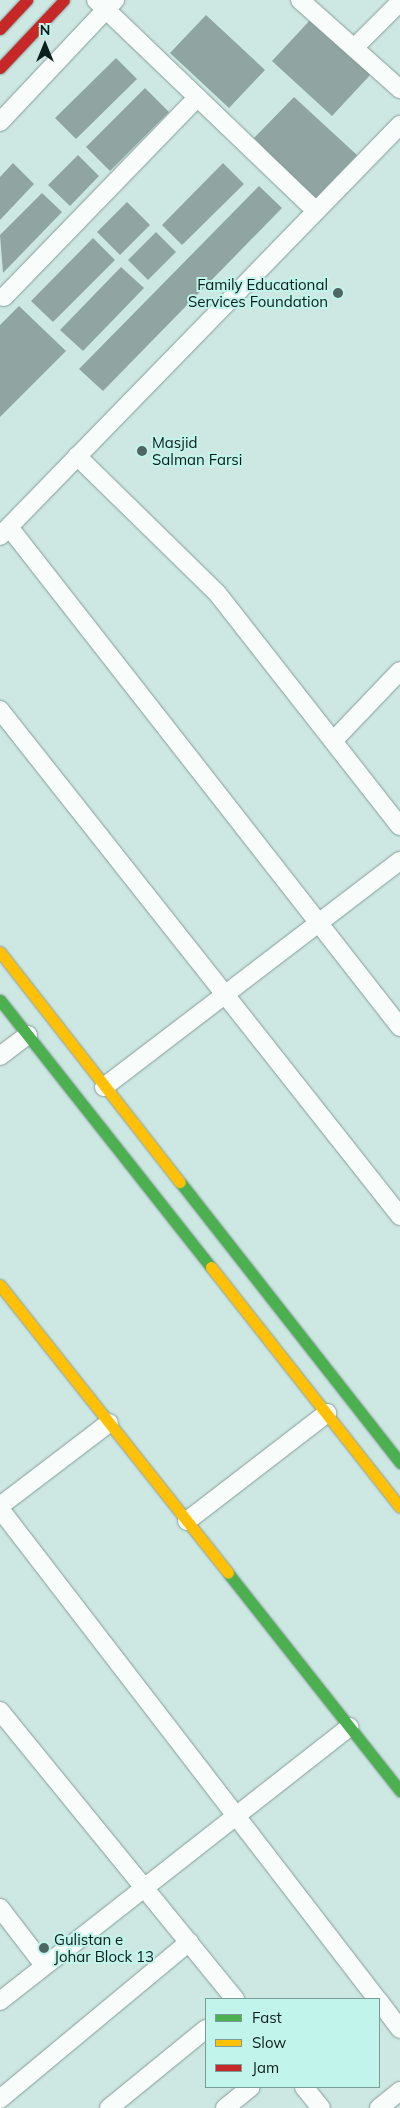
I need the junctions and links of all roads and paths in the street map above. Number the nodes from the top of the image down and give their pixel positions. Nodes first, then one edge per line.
1 (27, 0) edge
2 (64, 0) edge
3 (300, 0) edge
4 (400, 2) edge
5 (105, 3) edge
6 (0, 29) edge
7 (354, 48) junction
8 (0, 68) edge
9 (400, 89) edge
10 (197, 98) junction
11 (0, 122) edge
12 (399, 128) edge
13 (315, 210) junction
14 (4, 297) dead end
15 (77, 456) junction
16 (4, 531) edge
17 (400, 671) edge
18 (0, 710) edge
19 (334, 740) junction
20 (400, 826) edge
21 (400, 862) edge
22 (320, 926) junction
23 (0, 952) edge
24 (225, 994) junction
25 (0, 1000) edge
26 (400, 1027) edge
27 (28, 1036) junction
28 (0, 1056) edge
29 (104, 1087) junction
30 (159, 1159) junction
31 (139, 1176) junction
32 (400, 1216) edge
33 (0, 1285) edge
34 (327, 1413) junction
35 (109, 1424) junction
36 (399, 1461) edge
37 (377, 1478) junction
38 (0, 1506) edge
39 (400, 1507) edge
40 (0, 1510) edge
41 (186, 1521) junction
42 (0, 1711) edge
43 (350, 1727) junction
44 (400, 1791) edge
45 (234, 1818) junction
46 (144, 1885) junction
47 (0, 1908) edge
48 (189, 1942) junction
49 (43, 1964) junction
50 (234, 1998) edge
51 (376, 1998) edge
52 (0, 2000) edge
53 (380, 2003) edge
54 (400, 2029) edge
55 (205, 2030) edge
56 (250, 2088) edge
57 (305, 2088) edge
58 (400, 2091) edge
59 (0, 2099) edge
60 (109, 2108) edge
61 (225, 2108) edge
62 (321, 2108) edge
63 (379, 2108) edge

1 - 6 street
2 - 8 street
3 - 7 street
4 - 7 street
5 - 10 street
5 - 11 street
7 - 9 street
10 - 13 street
10 - 14 street
12 - 13 street
13 - 15 street
15 - 16 street
15 - 19 street
16 - 22 street
17 - 19 street
18 - 24 street
19 - 20 street
21 - 22 street
22 - 24 street
22 - 26 street
23 - 29 street
24 - 29 street
24 - 32 street
25 - 27 street
27 - 28 street
27 - 31 street
29 - 30 street
30 - 31 street
30 - 36 street
31 - 34 street
33 - 35 street
34 - 37 street
34 - 41 street
35 - 38 street
35 - 41 street
36 - 37 street
37 - 39 street
40 - 45 street
41 - 43 street
42 - 46 street
43 - 44 street
43 - 45 street
45 - 46 street
45 - 51 street
46 - 48 street
46 - 49 street
47 - 49 street
48 - 50 street
48 - 59 street
49 - 52 street
53 - 54 street
55 - 60 street
56 - 61 street
57 - 62 street
58 - 63 street

